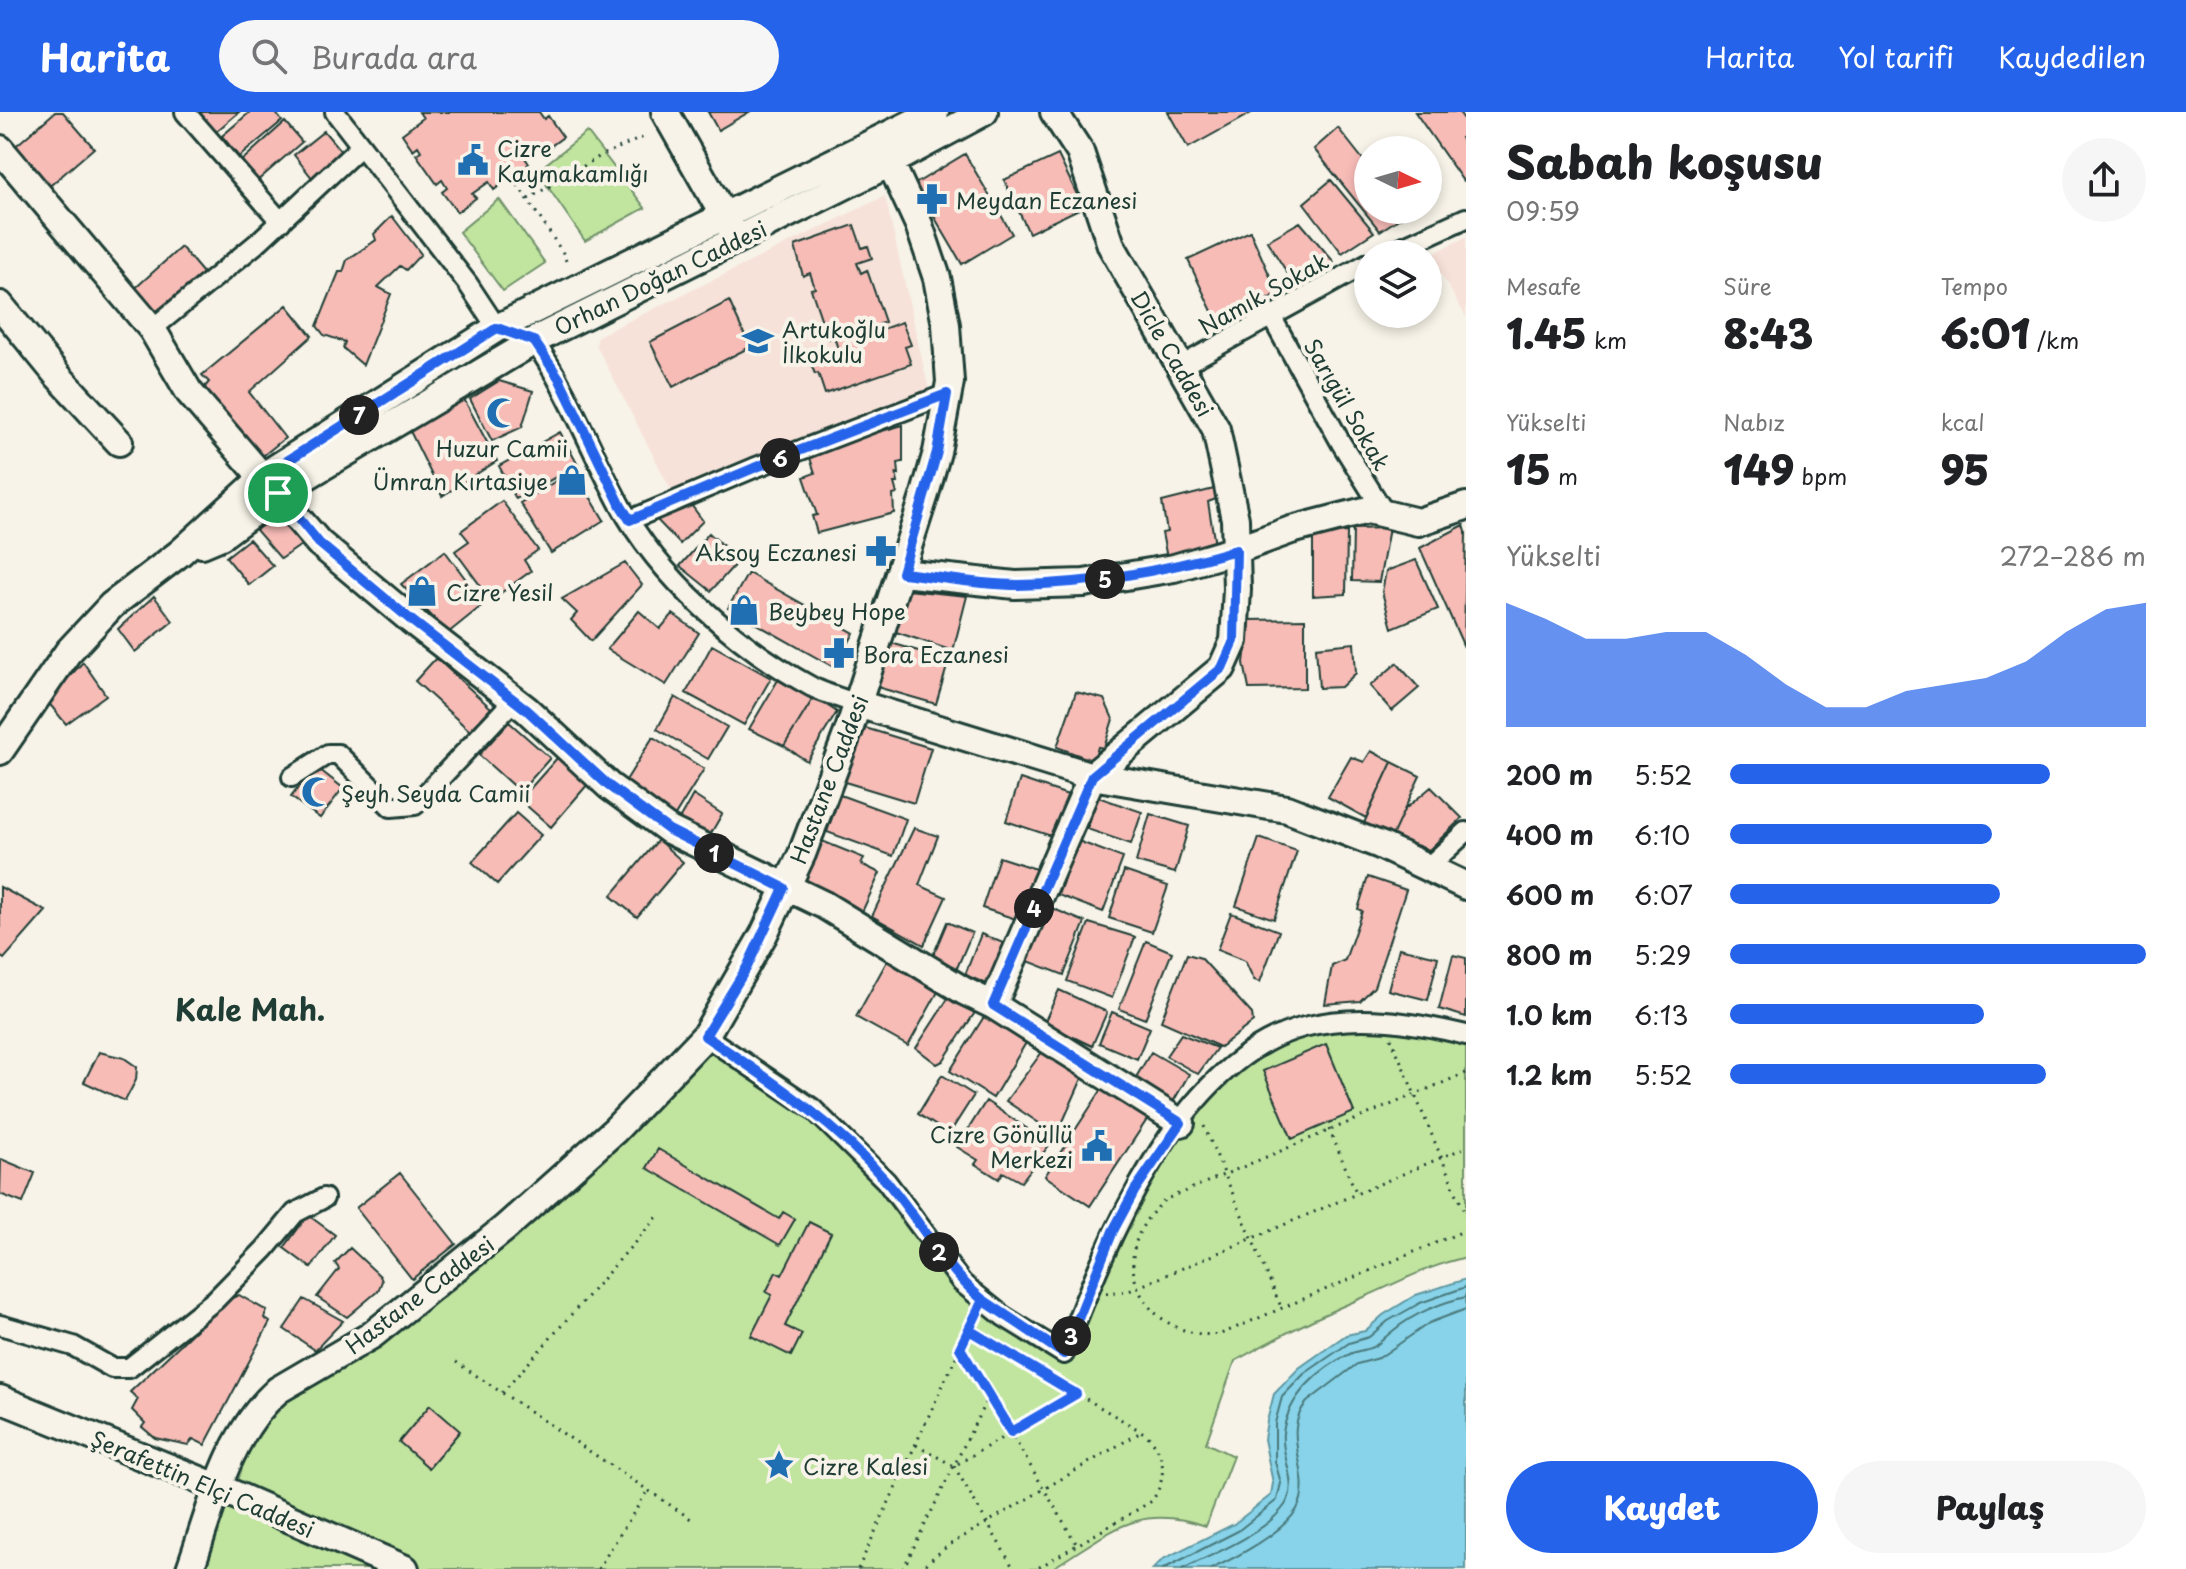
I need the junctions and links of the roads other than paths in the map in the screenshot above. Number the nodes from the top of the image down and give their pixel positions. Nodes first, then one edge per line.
1 (185, 112) edge
2 (335, 112) edge
3 (665, 112) edge
4 (984, 112) edge
5 (1054, 112) edge
6 (922, 115) edge
7 (361, 146) junction
8 (0, 149) edge
9 (887, 150) junction
10 (723, 217) junction
11 (1466, 218) edge
12 (281, 222) junction
13 (738, 239) junction
14 (1418, 240) edge
15 (1354, 271) edge
16 (0, 305) edge
17 (1271, 316) junction
18 (497, 328) junction
19 (152, 329) junction
20 (534, 341) junction
21 (1181, 366) junction
22 (947, 394) junction
23 (119, 442) dead end
24 (270, 485) junction
25 (1466, 506) edge
26 (1386, 515) junction
27 (630, 520) junction
28 (1236, 550) junction
29 (902, 573) junction
30 (514, 700) junction
31 (858, 704) junction
32 (0, 751) edge
33 (1092, 776) junction
34 (292, 777) dead end
35 (1466, 832) edge
36 (1428, 867) junction
37 (1466, 886) edge
38 (784, 888) junction
39 (993, 1005) junction
40 (1466, 1035) edge
41 (705, 1036) junction
42 (1188, 1114) junction
43 (324, 1198) dead end
44 (0, 1325) edge
45 (0, 1399) edge
46 (217, 1487) junction
47 (190, 1569) edge
48 (405, 1569) edge

1 - 12 street
2 - 7 street
3 - 10 street
4 - 9 street, Orhan Doğan Caddesi
5 - 21 street, Dicle Caddesi
6 - 9 street, Orhan Doğan Caddesi
7 - 12 street
7 - 18 street
8 - 19 street
9 - 10 street, Orhan Doğan Caddesi
9 - 13 street, Orhan Doğan Caddesi
9 - 22 street, Hastane Caddesi
10 - 13 street
10 - 18 street, Orhan Doğan Caddesi
11 - 14 street
12 - 19 street
13 - 20 street, Orhan Doğan Caddesi
15 - 17 street, Namık Sokak
16 - 23 street
17 - 21 street, Namık Sokak
17 - 26 street, Sarıgül Sokak
18 - 20 street
18 - 24 street, Orhan Doğan Caddesi
19 - 24 street
20 - 24 street, Orhan Doğan Caddesi
20 - 27 street
21 - 28 street, Dicle Caddesi
22 - 27 street
22 - 29 street, Hastane Caddesi
24 - 30 street
24 - 32 street, Orhan Doğan Caddesi
25 - 26 street
26 - 28 street
27 - 31 street
28 - 29 street
28 - 33 street, Dicle Caddesi
29 - 31 street, Hastane Caddesi
30 - 34 street
30 - 38 street
31 - 33 street
31 - 38 street, Hastane Caddesi
33 - 36 street
33 - 39 street, Dicle Caddesi
35 - 36 street
36 - 37 street
38 - 39 street
38 - 41 street, Hastane Caddesi
39 - 42 street
40 - 42 street
41 - 42 street
41 - 46 street, Hastane Caddesi
43 - 44 street
45 - 46 street, Şerafettin Elçi Caddesi
46 - 47 street, Hastane Caddesi
46 - 48 street, Şerafettin Elçi Caddesi

